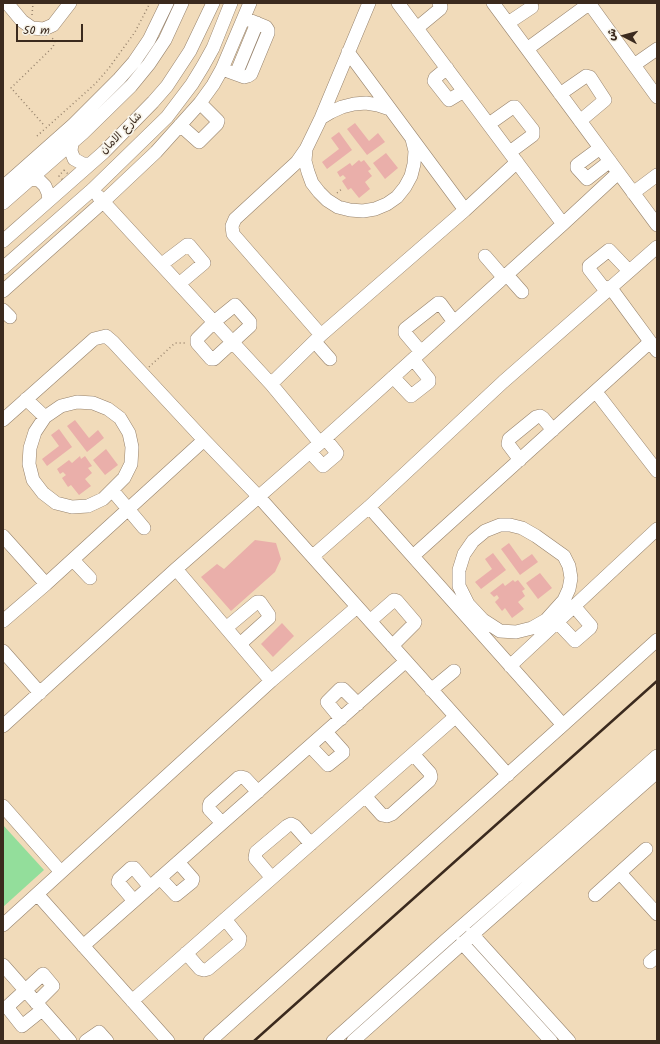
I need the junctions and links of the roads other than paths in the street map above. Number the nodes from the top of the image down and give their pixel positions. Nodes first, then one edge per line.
1 (7, 3) edge
2 (70, 3) edge
3 (167, 3) edge
4 (182, 3) edge
5 (213, 3) edge
6 (231, 3) edge
7 (250, 3) edge
8 (369, 3) edge
9 (398, 3) edge
10 (440, 3) edge
11 (493, 3) edge
12 (590, 3) edge
13 (532, 7) dead end
14 (244, 18) junction
15 (508, 23) junction
16 (417, 28) junction
17 (527, 49) junction
18 (657, 49) edge
19 (348, 52) junction
20 (634, 65) junction
21 (222, 68) junction
22 (447, 68) junction
23 (464, 90) junction
24 (560, 94) junction
25 (657, 97) edge
26 (200, 103) junction
27 (390, 109) junction
28 (321, 118) junction
29 (580, 121) junction
30 (489, 124) junction
31 (180, 125) junction
32 (412, 139) junction
33 (72, 143) junction
34 (600, 148) junction
35 (306, 149) junction
36 (514, 157) junction
37 (610, 161) junction
38 (90, 164) junction
39 (618, 173) junction
40 (657, 175) edge
41 (31, 179) junction
42 (3, 187) edge
43 (93, 190) junction
44 (633, 193) junction
45 (49, 200) junction
46 (104, 201) junction
47 (3, 203) edge
48 (465, 210) junction
49 (563, 224) junction
50 (657, 225) edge
51 (3, 241) edge
52 (657, 247) edge
53 (485, 256) dead end
54 (162, 264) junction
55 (3, 268) edge
56 (629, 271) junction
57 (505, 276) junction
58 (180, 284) junction
59 (608, 289) junction
60 (3, 291) edge
61 (522, 292) dead end
62 (214, 322) junction
63 (454, 322) junction
64 (318, 339) junction
65 (232, 342) junction
66 (654, 346) edge
67 (417, 356) junction
68 (330, 359) dead end
69 (393, 377) junction
70 (271, 384) junction
71 (596, 392) junction
72 (26, 399) junction
73 (45, 417) junction
74 (3, 420) edge
75 (554, 430) junction
76 (204, 440) junction
77 (322, 440) junction
78 (310, 452) junction
79 (520, 460) junction
80 (657, 471) edge
81 (112, 490) junction
82 (259, 496) junction
83 (369, 507) junction
84 (128, 510) junction
85 (144, 528) dead end
86 (657, 529) edge
87 (3, 536) edge
88 (313, 556) junction
89 (413, 556) junction
90 (73, 560) junction
91 (176, 569) junction
92 (90, 578) dead end
93 (46, 584) junction
94 (574, 606) junction
95 (357, 607) junction
96 (471, 614) junction
97 (559, 616) junction
98 (3, 621) edge
99 (370, 621) junction
100 (226, 628) junction
101 (657, 640) edge
102 (240, 644) junction
103 (392, 646) junction
104 (3, 651) edge
105 (406, 662) junction
106 (510, 666) junction
107 (454, 670) dead end
108 (271, 681) junction
109 (431, 690) junction
110 (40, 693) junction
111 (358, 704) junction
112 (455, 717) junction
113 (341, 719) junction
114 (563, 725) junction
115 (3, 726) edge
116 (326, 732) junction
117 (310, 746) junction
118 (413, 754) junction
119 (657, 756) edge
120 (657, 772) edge
121 (508, 775) junction
122 (258, 792) junction
123 (365, 796) junction
124 (3, 806) edge
125 (222, 823) junction
126 (311, 844) junction
127 (646, 849) dead end
128 (178, 862) junction
129 (61, 872) junction
130 (620, 873) junction
131 (272, 878) junction
132 (155, 882) junction
133 (37, 894) junction
134 (595, 895) dead end
135 (134, 901) junction
136 (657, 914) edge
137 (225, 919) junction
138 (3, 925) edge
139 (472, 934) junction
140 (454, 944) junction
141 (83, 946) junction
142 (186, 953) junction
143 (3, 965) edge
144 (25, 990) junction
145 (132, 1001) junction
146 (39, 1006) junction
147 (70, 1041) edge
148 (86, 1041) edge
149 (107, 1041) edge
150 (168, 1041) edge
151 (210, 1041) edge
152 (333, 1041) edge
153 (353, 1041) edge
154 (551, 1041) edge
155 (568, 1041) edge

1 - 2 street
3 - 42 street
4 - 33 street
5 - 38 street, شارع الامان
6 - 43 street
7 - 14 street
8 - 19 street
9 - 16 street
10 - 16 street
11 - 15 street
12 - 17 street
12 - 20 street
13 - 15 street
14 - 21 street
14 - 21 street
15 - 17 street
16 - 22 street
17 - 24 street
18 - 20 street
19 - 27 street
19 - 28 street
20 - 25 street
21 - 26 street
22 - 23 street
22 - 23 street
23 - 30 street
24 - 29 street
24 - 29 street
26 - 31 street
26 - 31 street
27 - 28 street
27 - 32 street
28 - 35 street
29 - 34 street
30 - 36 street
30 - 36 street
31 - 46 street
32 - 35 street
32 - 48 street
33 - 38 street
33 - 41 street
34 - 37 street
34 - 37 street
35 - 64 street
36 - 48 street
36 - 49 street
37 - 39 street
38 - 45 street, شارع الامان
39 - 44 street
39 - 49 street
40 - 44 street
41 - 45 street
41 - 47 street
43 - 46 street
43 - 55 street
44 - 50 street
45 - 51 street, شارع الامان
46 - 54 street
46 - 60 street
48 - 64 street
49 - 57 street
52 - 56 street
53 - 57 street
54 - 58 street
54 - 58 street
56 - 59 street
56 - 59 street
57 - 61 street
57 - 63 street
58 - 62 street
59 - 66 street
59 - 83 street
62 - 65 street
62 - 65 street
62 - 65 street
63 - 67 street
63 - 67 street
64 - 68 street
64 - 70 street
65 - 70 street
66 - 71 street
67 - 69 street
67 - 69 street
69 - 77 street
70 - 77 street
71 - 75 street
71 - 80 street
72 - 73 street
72 - 74 street
72 - 76 street
73 - 81 street
73 - 81 street
75 - 79 street
75 - 79 street
76 - 82 street
76 - 84 street
77 - 78 street
77 - 78 street
78 - 82 street
79 - 89 street
81 - 84 street
82 - 88 street
82 - 91 street
83 - 88 street
83 - 89 street
84 - 85 street
84 - 90 street
86 - 94 street
87 - 93 street
88 - 95 street
89 - 96 street
90 - 92 street
90 - 93 street
91 - 100 street
91 - 110 street
93 - 98 street
94 - 97 street
94 - 97 street
95 - 99 street
95 - 108 street
96 - 97 street
96 - 97 street
96 - 106 street
97 - 106 street
99 - 103 street
99 - 103 street
100 - 102 street
100 - 102 street
101 - 114 street
102 - 108 street
103 - 105 street
104 - 110 street
105 - 109 street
105 - 111 street
106 - 114 street
107 - 109 street
108 - 129 street
109 - 112 street
110 - 115 street
111 - 113 street
111 - 113 street
112 - 118 street
112 - 121 street
113 - 116 street
114 - 121 street
116 - 117 street
116 - 117 street
117 - 122 street
118 - 123 street
118 - 123 street
119 - 140 street
120 - 139 street
121 - 151 street
122 - 125 street
122 - 125 street
123 - 126 street
124 - 129 street
125 - 128 street
126 - 131 street
126 - 131 street
127 - 130 street
128 - 132 street
128 - 132 street
129 - 133 street
130 - 134 street
130 - 136 street
131 - 137 street
132 - 135 street
132 - 135 street
133 - 138 street
133 - 141 street
135 - 141 street
137 - 142 street
137 - 142 street
139 - 140 street
139 - 155 street
140 - 152 street
140 - 153 street
140 - 154 street
141 - 145 street
142 - 145 street
143 - 144 street
144 - 146 street
144 - 146 street
144 - 146 street
145 - 150 street
146 - 147 street
148 - 149 street

